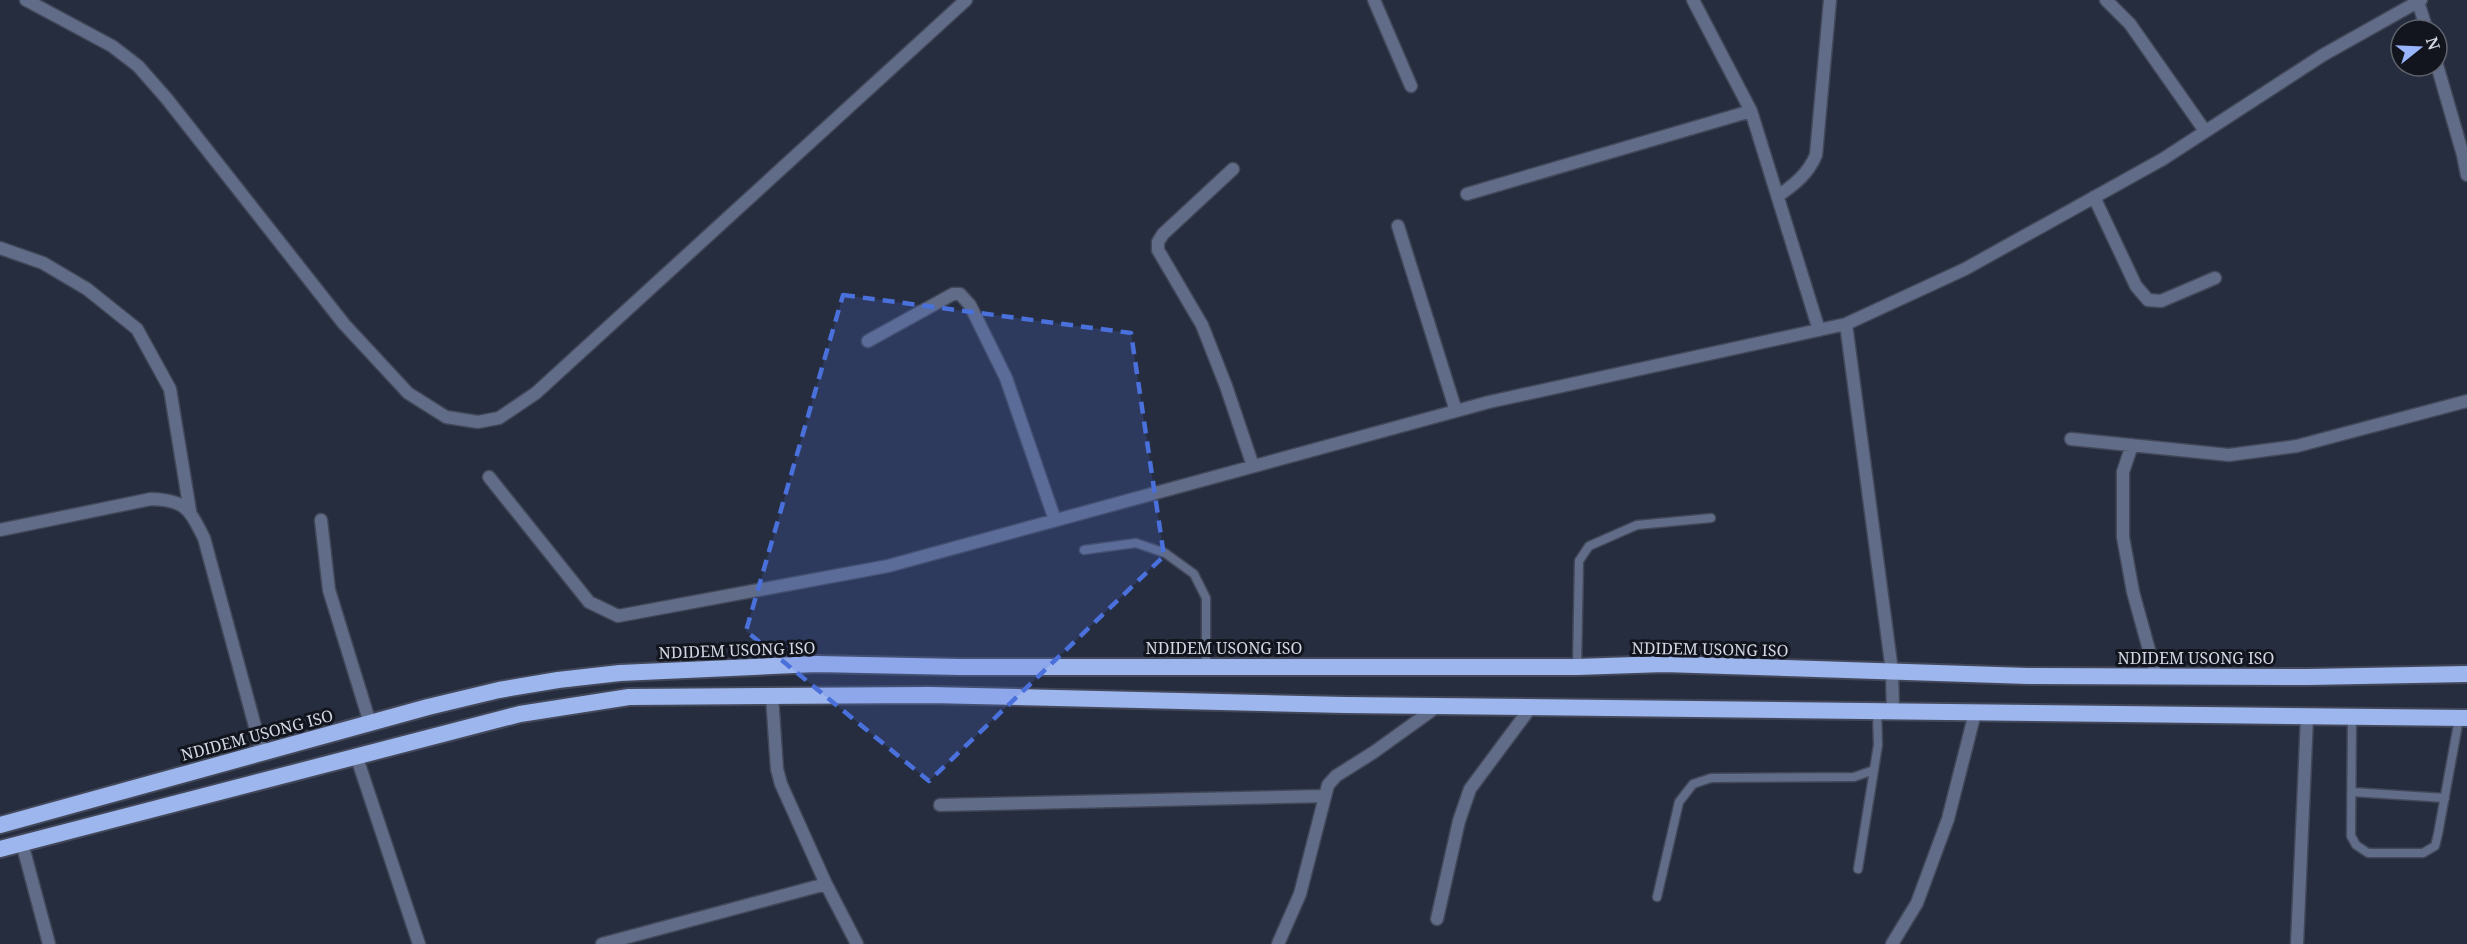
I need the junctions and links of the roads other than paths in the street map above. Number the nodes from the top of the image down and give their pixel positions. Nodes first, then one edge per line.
1 (26, 0) edge
2 (966, 0) edge
3 (1374, 0) edge
4 (1693, 0) edge
5 (1830, 0) edge
6 (2106, 0) edge
7 (2420, 1) edge
8 (2424, 18) edge
9 (2441, 78) edge
10 (1412, 86) dead end
11 (1751, 111) junction
12 (2205, 131) junction
13 (1233, 169) dead end
14 (2467, 175) edge
15 (1467, 194) dead end
16 (1778, 196) junction
17 (2094, 197) junction
18 (1398, 226) dead end
19 (0, 248) edge
20 (2215, 278) dead end
21 (1846, 324) junction
22 (1819, 330) junction
23 (868, 341) dead end
24 (2467, 401) edge
25 (1456, 411) junction
26 (2071, 438) dead end
27 (2132, 445) junction
28 (1253, 466) junction
29 (489, 477) dead end
30 (190, 511) junction
31 (1711, 518) dead end
32 (321, 520) dead end
33 (1055, 520) junction
34 (0, 530) edge
35 (1084, 550) dead end
36 (1206, 666) junction
37 (1577, 667) junction
38 (1892, 671) junction
39 (2467, 674) edge
40 (2156, 675) junction
41 (772, 696) junction
42 (1438, 706) junction
43 (1531, 707) junction
44 (1885, 712) junction
45 (1975, 713) junction
46 (2307, 717) junction
47 (2352, 718) junction
48 (2463, 718) edge
49 (370, 723) junction
50 (262, 752) junction
51 (356, 755) junction
52 (1874, 770) junction
53 (2352, 792) junction
54 (1325, 796) junction
55 (2445, 798) junction
56 (940, 805) dead end
57 (0, 825) edge
58 (22, 843) junction
59 (0, 849) edge
60 (1858, 869) dead end
61 (826, 884) junction
62 (1657, 897) dead end
63 (1437, 919) dead end
64 (49, 944) edge
65 (418, 944) edge
66 (602, 944) edge
67 (857, 944) edge
68 (1278, 944) edge
69 (1892, 944) edge
70 (2296, 944) edge

1 - 2 street
3 - 10 street
4 - 11 street
5 - 16 street
6 - 12 street
7 - 8 street
7 - 12 street
9 - 14 street
11 - 15 street
11 - 16 street
12 - 17 street
13 - 28 street
16 - 22 street
17 - 20 street
17 - 21 street
18 - 25 street
19 - 30 street
21 - 22 street
21 - 38 street
22 - 25 street
23 - 33 street
24 - 27 street
25 - 28 street
26 - 27 street
27 - 40 street
28 - 33 street
29 - 33 street
30 - 34 street
30 - 50 street
31 - 37 lane
32 - 49 street
35 - 36 lane
36 - 37 highway, NDIDEM USONG ISO
36 - 49 highway, NDIDEM USONG ISO
37 - 38 highway, NDIDEM USONG ISO
38 - 40 highway, NDIDEM USONG ISO
38 - 44 street
39 - 40 highway, NDIDEM USONG ISO
41 - 42 highway
41 - 51 highway
41 - 61 street
42 - 43 highway
42 - 54 street
43 - 44 highway
43 - 63 street
44 - 45 highway
44 - 52 lane
45 - 46 highway
45 - 69 street
46 - 47 highway
46 - 70 street
47 - 48 highway
47 - 53 lane
48 - 55 lane
49 - 50 highway, NDIDEM USONG ISO
50 - 57 highway, NDIDEM USONG ISO
51 - 58 highway
51 - 65 street
52 - 60 lane
52 - 62 lane
53 - 55 lane
53 - 55 lane
54 - 56 street
54 - 68 street
58 - 59 highway
58 - 64 street
61 - 66 street
61 - 67 street

